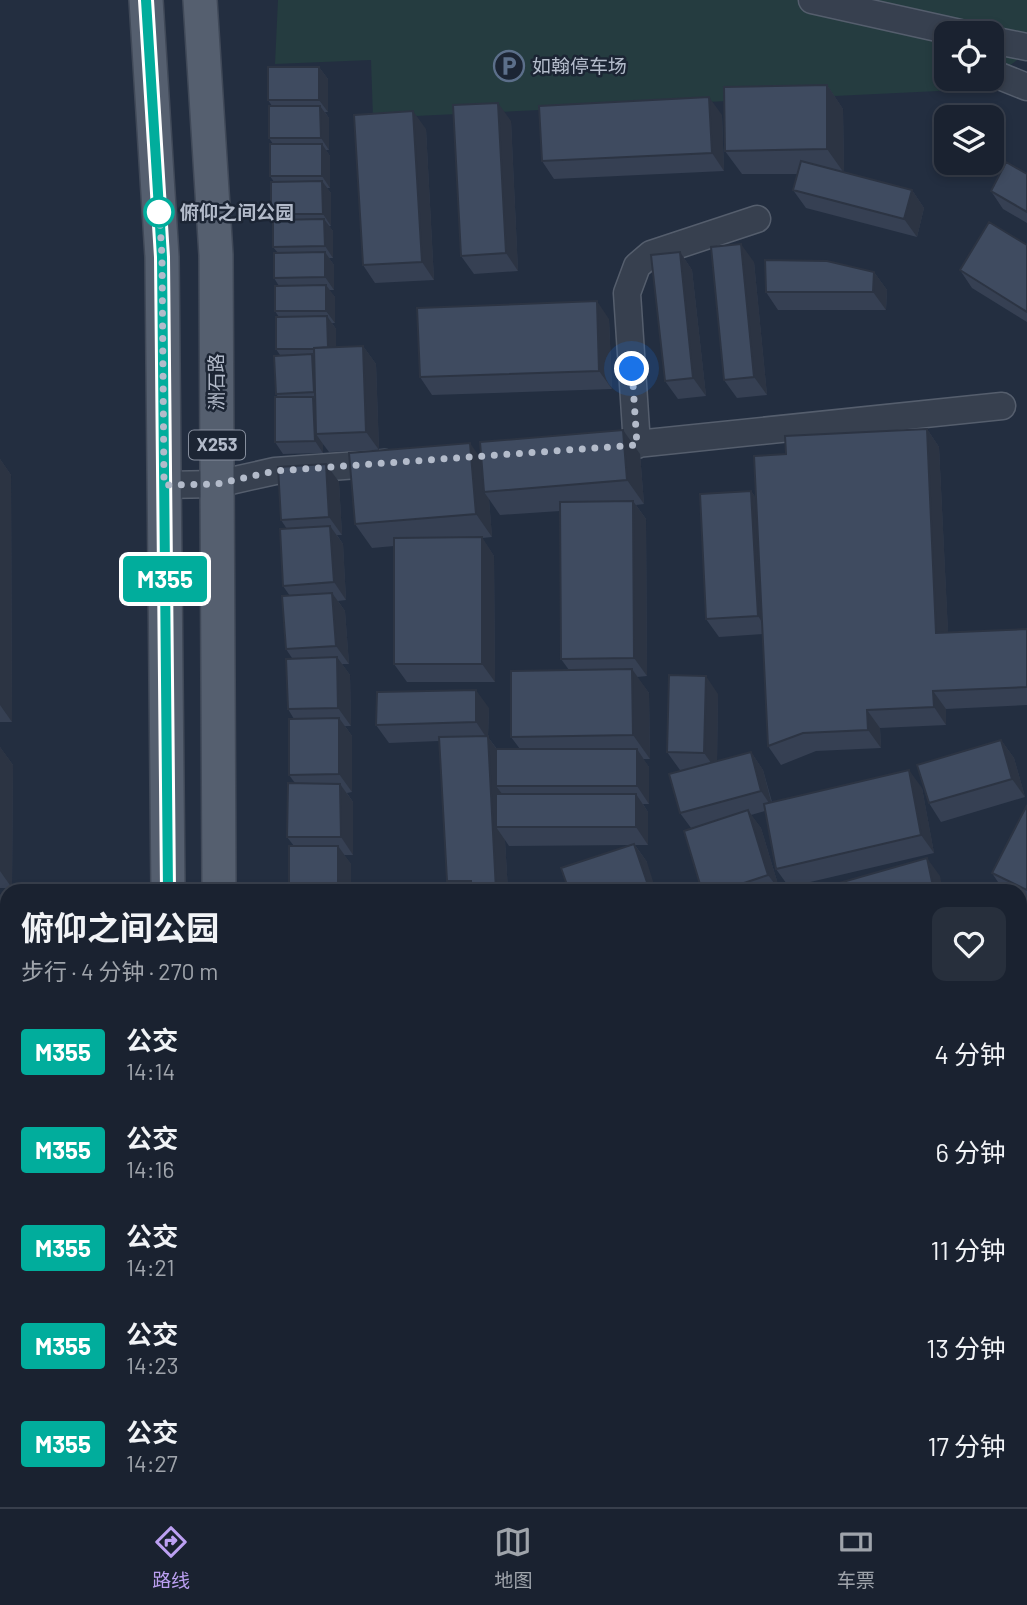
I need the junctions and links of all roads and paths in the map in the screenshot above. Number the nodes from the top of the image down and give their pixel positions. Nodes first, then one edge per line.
1 (146, 0) edge
2 (200, 0) edge
3 (812, 0) edge
4 (934, 27) edge
5 (1004, 42) edge
6 (1027, 47) edge
7 (1004, 78) edge
8 (1027, 88) edge
9 (757, 219) dead end
10 (1002, 406) dead end
11 (637, 445) junction
12 (567, 450) edge
13 (414, 461) edge
14 (217, 484) junction
15 (164, 485) junction
16 (168, 884) edge
17 (219, 884) edge

1 - 15 main road, X253
2 - 14 main road, 洲石路 / X253
3 - 4 street
5 - 6 street
7 - 8 street
9 - 11 street
10 - 11 street
11 - 12 street
13 - 14 street
14 - 15 street
14 - 17 main road, 洲石路 / X253
15 - 16 main road, X253

